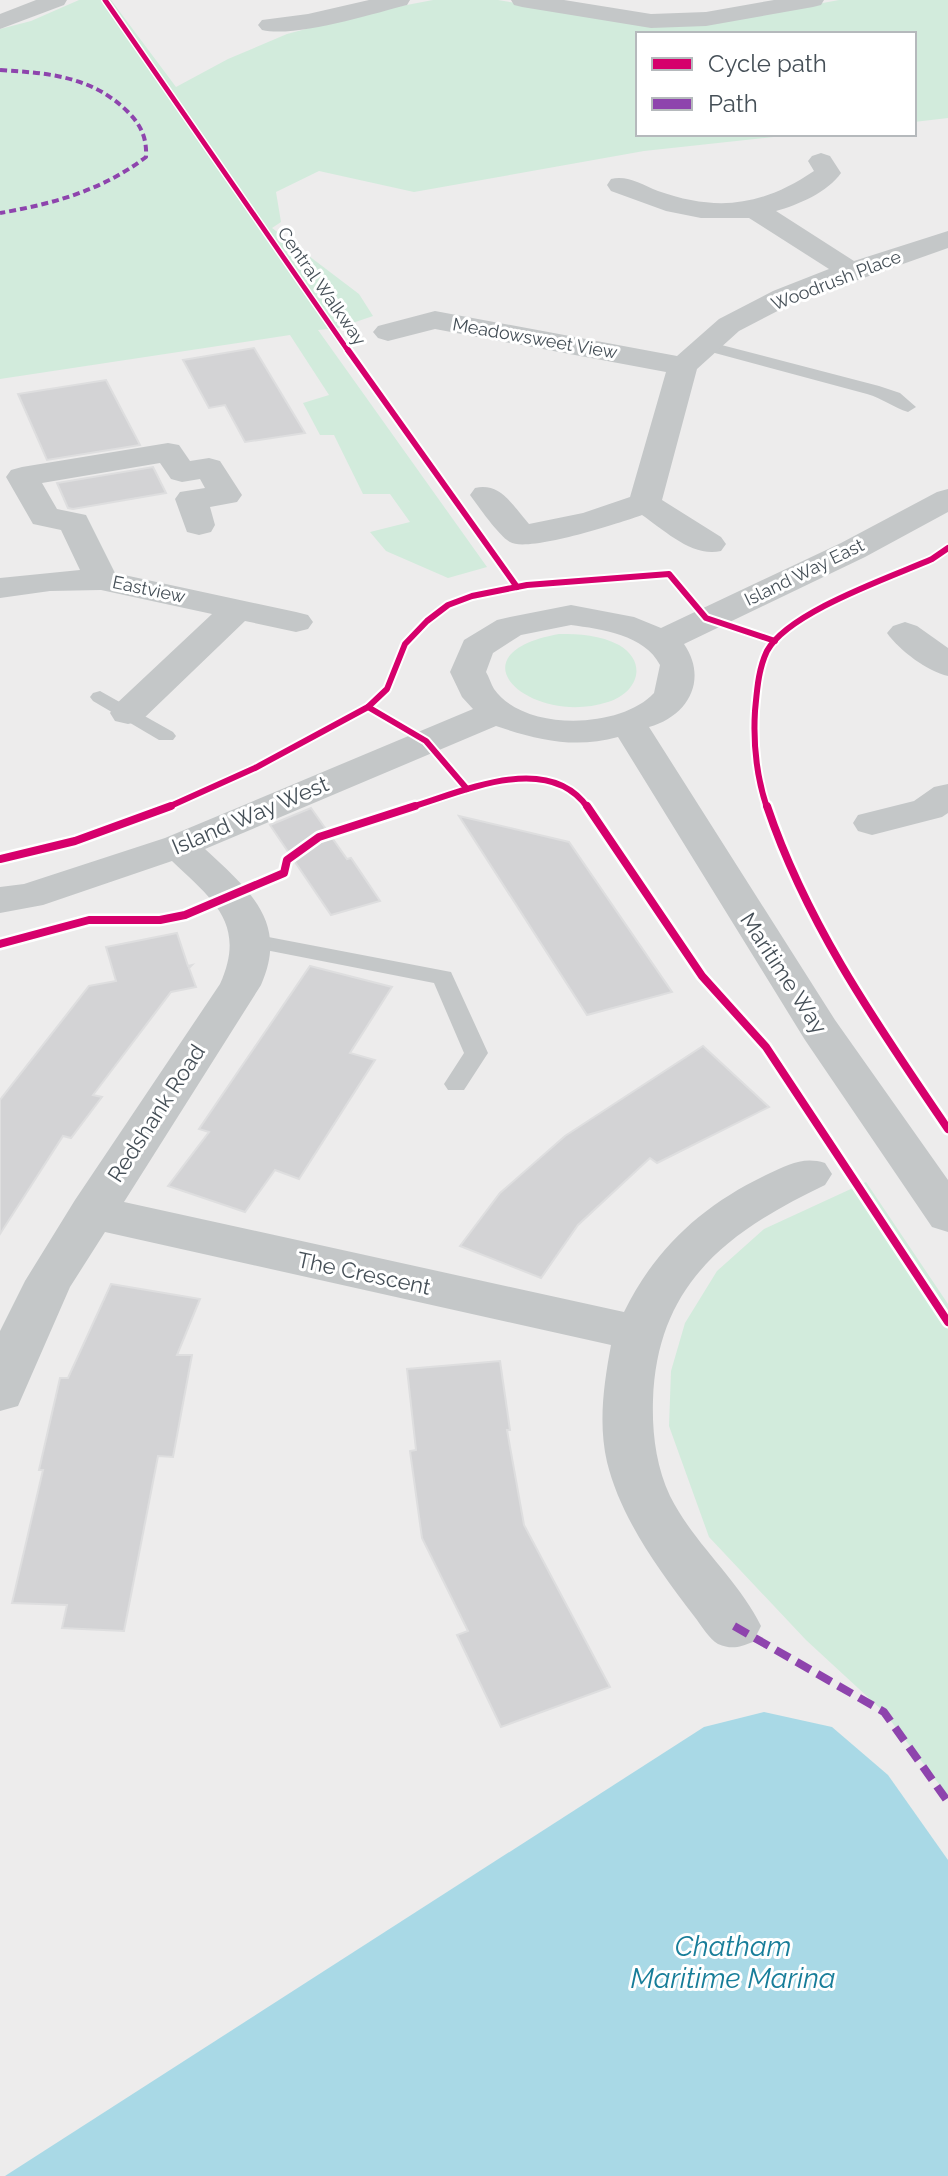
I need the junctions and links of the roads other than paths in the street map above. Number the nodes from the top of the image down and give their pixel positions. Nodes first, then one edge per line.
1 (56, 0) edge
2 (399, 0) edge
3 (522, 0) edge
4 (813, 0) edge
5 (255, 1) edge
6 (0, 22) edge
7 (270, 25) junction
8 (249, 40) dead end
9 (821, 161) dead end
10 (620, 185) dead end
11 (757, 211) junction
12 (945, 243) edge
13 (851, 271) junction
14 (388, 332) dead end
15 (706, 346) junction
16 (683, 366) junction
17 (908, 407) dead end
18 (486, 495) dead end
19 (948, 499) edge
20 (645, 503) junction
21 (199, 525) dead end
22 (709, 544) dead end
23 (101, 580) junction
24 (0, 588) edge
25 (238, 609) junction
26 (296, 622) dead end
27 (905, 633) dead end
28 (659, 642) junction
29 (948, 665) edge
30 (114, 705) joint
31 (495, 713) junction
32 (629, 725) junction
33 (166, 736) dead end
34 (948, 795) edge
35 (872, 823) dead end
36 (179, 846) junction
37 (0, 900) edge
38 (253, 941) junction
39 (456, 1084) dead end
40 (809, 1174) dead end
41 (91, 1212) junction
42 (948, 1215) edge
43 (638, 1333) junction
44 (0, 1392) edge
45 (734, 1626) dead end

1 - 6 street
2 - 7 street
3 - 4 street
5 - 7 street
7 - 8 street
9 - 11 street
10 - 11 street
11 - 13 street
12 - 13 street, Woodrush Place
13 - 15 street, Woodrush Place
14 - 16 street, Meadowsweet View
15 - 16 street, Woodrush Place
15 - 17 lane
16 - 20 street
18 - 20 street
19 - 28 street, Island Way East
20 - 22 street
21 - 23 street
23 - 24 street, Eastview
23 - 25 street, Eastview
25 - 26 street, Eastview
25 - 30 street
27 - 29 street
28 - 31 street
28 - 32 street
30 - 33 lane
31 - 32 street
31 - 36 street, Island Way West
32 - 42 street, Maritime Way
34 - 35 street
36 - 37 street, Island Way West
36 - 38 street
38 - 39 lane
38 - 41 street, Redshank Road
40 - 43 street
41 - 43 street, The Crescent
41 - 44 street, Redshank Road
43 - 45 street

